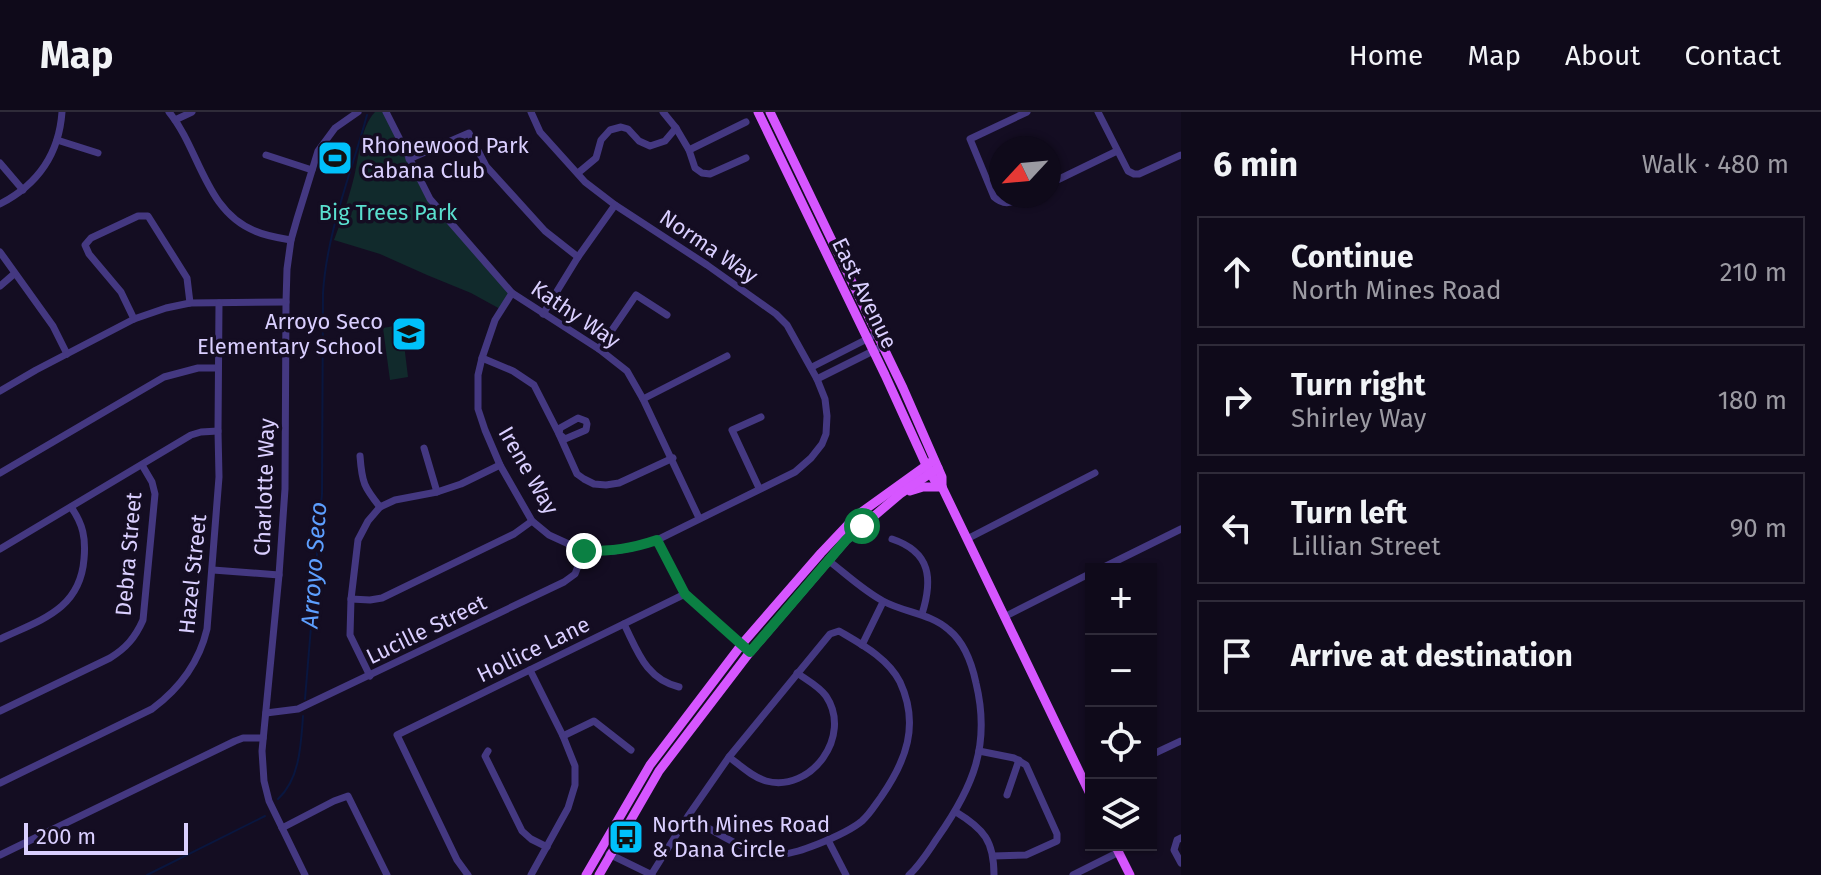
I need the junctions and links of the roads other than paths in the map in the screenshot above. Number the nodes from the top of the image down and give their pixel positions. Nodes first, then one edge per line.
1 (62, 112) edge
2 (169, 112) edge
3 (192, 112) edge
4 (358, 112) edge
5 (386, 112) edge
6 (531, 112) edge
7 (663, 112) edge
8 (758, 112) edge
9 (770, 112) edge
10 (1027, 112) edge
11 (1098, 112) edge
12 (175, 120) junction
13 (746, 122) dead end
14 (676, 128) junction
15 (57, 140) junction
16 (689, 150) junction
17 (1117, 151) junction
18 (98, 153) dead end
19 (266, 155) dead end
20 (1181, 155) edge
21 (746, 158) dead end
22 (409, 159) junction
23 (0, 163) edge
24 (312, 170) junction
25 (578, 173) junction
26 (1061, 178) edge
27 (989, 185) edge
28 (23, 190) junction
29 (0, 204) edge
30 (615, 205) junction
31 (291, 240) junction
32 (0, 252) edge
33 (578, 257) junction
34 (14, 274) junction
35 (0, 286) edge
36 (512, 293) junction
37 (286, 302) junction
38 (190, 303) junction
39 (219, 303) junction
40 (543, 314) junction
41 (667, 315) dead end
42 (134, 319) junction
43 (872, 336) junction
44 (878, 348) junction
45 (599, 349) junction
46 (67, 354) junction
47 (727, 356) dead end
48 (482, 358) junction
49 (812, 367) junction
50 (218, 368) junction
51 (817, 379) junction
52 (0, 391) edge
53 (643, 399) junction
54 (761, 417) dead end
55 (218, 431) junction
56 (424, 448) dead end
57 (360, 456) dead end
58 (673, 458) junction
59 (142, 465) junction
60 (500, 465) junction
61 (932, 467) junction
62 (0, 473) edge
63 (1095, 473) dead end
64 (942, 487) junction
65 (759, 488) junction
66 (437, 492) junction
67 (900, 494) junction
68 (71, 507) junction
69 (380, 507) junction
70 (859, 514) junction
71 (699, 518) junction
72 (532, 521) junction
73 (1181, 529) edge
74 (892, 539) dead end
75 (967, 539) junction
76 (657, 540) junction
77 (0, 549) edge
78 (584, 551) junction
79 (829, 561) junction
80 (1112, 563) edge
81 (213, 570) junction
82 (279, 575) junction
83 (1085, 576) edge
84 (685, 594) junction
85 (351, 599) junction
86 (883, 602) junction
87 (922, 614) junction
88 (1004, 617) junction
89 (624, 624) junction
90 (0, 639) edge
91 (742, 644) junction
92 (862, 645) junction
93 (750, 652) junction
94 (530, 670) junction
95 (797, 673) junction
96 (370, 676) junction
97 (679, 687) dead end
98 (0, 711) edge
99 (266, 713) junction
100 (563, 736) junction
101 (263, 738) junction
102 (1181, 741) edge
103 (631, 750) dead end
104 (488, 751) dead end
105 (979, 751) junction
106 (1157, 752) edge
107 (729, 757) junction
108 (1019, 760) junction
109 (1085, 780) edge
110 (0, 783) edge
111 (1007, 795) dead end
112 (956, 812) junction
113 (688, 816) junction
114 (282, 828) junction
115 (1181, 838) edge
116 (828, 840) junction
117 (547, 847) junction
118 (600, 850) junction
119 (1114, 851) edge
120 (1118, 851) edge
121 (0, 855) edge
122 (610, 855) junction
123 (993, 856) junction
124 (1181, 863) edge
125 (305, 875) edge
126 (387, 875) edge
127 (468, 875) edge
128 (531, 875) edge
129 (586, 875) edge
130 (599, 875) edge
131 (652, 875) edge
132 (846, 875) edge
133 (909, 875) edge
134 (994, 875) edge
135 (1073, 875) edge
136 (1130, 875) edge

1 - 15 street
2 - 12 street
3 - 12 street
4 - 24 street, Charlotte Way
5 - 22 street, Kathy Way
6 - 25 street, Norma Way
7 - 14 street
8 - 43 main road, East Avenue
9 - 43 main road, East Avenue
10 - 27 street
11 - 17 street
12 - 31 street
13 - 16 street
14 - 16 street
14 - 25 street
15 - 18 street
15 - 28 street
16 - 21 street
17 - 20 street
17 - 26 street
19 - 24 street
22 - 33 street
22 - 36 street, Kathy Way
23 - 28 street
24 - 31 street, Charlotte Way
25 - 30 street, Norma Way
28 - 29 street
30 - 33 street
30 - 49 street, Norma Way
31 - 37 street, Charlotte Way
32 - 34 street
33 - 40 street
34 - 35 street
34 - 46 street
36 - 40 street, Kathy Way
36 - 48 street, Irene Way
37 - 39 street
37 - 82 street, Charlotte Way
38 - 39 street
38 - 42 street
38 - 42 street
39 - 50 street, Hazel Street
40 - 45 street, Kathy Way
41 - 45 street
42 - 46 street
43 - 44 main road, East Avenue
43 - 49 street
44 - 51 street
44 - 61 main road, East Avenue
45 - 53 street, Kathy Way
46 - 52 street
47 - 53 street
48 - 58 street
48 - 60 street, Irene Way
49 - 51 street, Norma Way
50 - 55 street, Hazel Street
50 - 62 street
51 - 65 street, Norma Way
53 - 58 street, Kathy Way
54 - 65 street
55 - 59 street
55 - 81 street, Hazel Street
56 - 66 street
57 - 69 street
58 - 71 street, Kathy Way
59 - 68 street
59 - 98 street, Debra Street
60 - 66 street
60 - 72 street, Irene Way
61 - 64 main road, East Avenue
61 - 67 main road
61 - 70 main road
63 - 75 street
64 - 67 main road
64 - 75 main road, East Avenue
65 - 71 street
66 - 69 street
67 - 79 main road
68 - 77 street
68 - 90 street
69 - 85 street
70 - 79 main road
70 - 91 main road
71 - 76 street
72 - 78 street, Irene Way
72 - 85 street
73 - 80 street
74 - 87 street
75 - 88 main road, East Avenue
76 - 78 street
76 - 84 street
78 - 96 street, Lucille Street
79 - 86 street
79 - 93 main road
81 - 82 street
81 - 110 street, Hazel Street
82 - 99 street, Charlotte Way
83 - 88 street
84 - 89 street, Hollice Lane
84 - 91 street
85 - 96 street
86 - 87 street
86 - 92 street
87 - 105 street
88 - 109 main road, East Avenue
89 - 94 street, Hollice Lane
89 - 97 street
91 - 93 street
91 - 118 main road
92 - 95 street
92 - 116 street
93 - 122 main road
94 - 100 street
94 - 127 street, Hollice Lane
95 - 107 street
95 - 107 street
96 - 99 street, Lucille Street
99 - 101 street, Charlotte Way
100 - 103 street
100 - 117 street
101 - 114 street, Charlotte Way
101 - 121 street
102 - 106 street
104 - 117 street
105 - 108 street
105 - 112 street
107 - 113 street
108 - 111 street
108 - 123 street
112 - 123 street
112 - 133 street
113 - 116 street
113 - 131 street
114 - 125 street, Charlotte Way
114 - 126 street
115 - 124 street
116 - 132 street
117 - 128 street
118 - 122 street
118 - 129 main road
119 - 135 street
120 - 136 main road
122 - 130 main road
122 - 131 street
123 - 134 street

